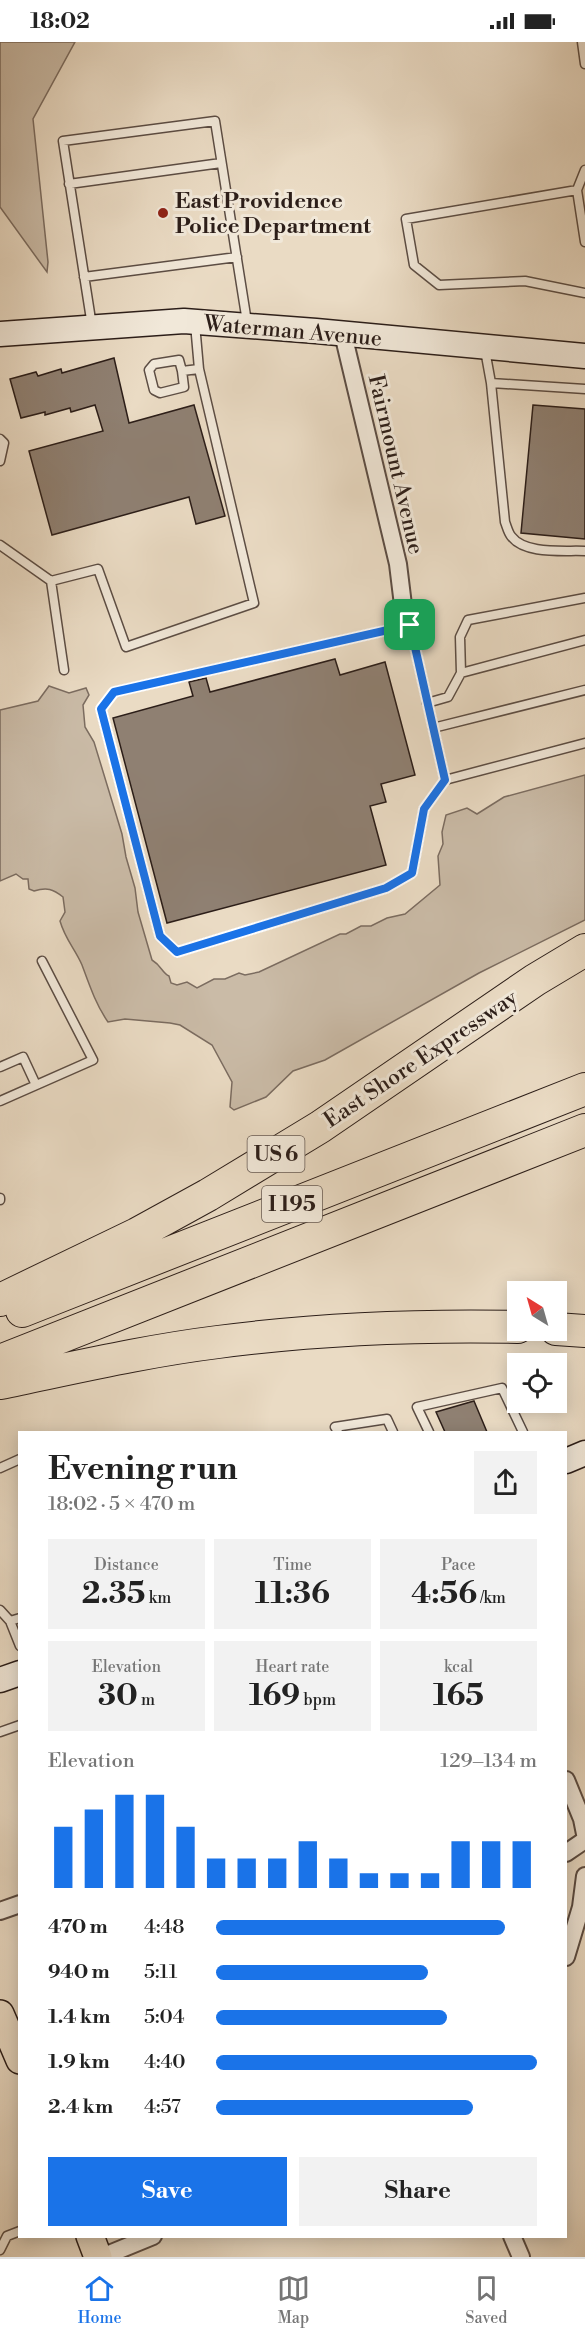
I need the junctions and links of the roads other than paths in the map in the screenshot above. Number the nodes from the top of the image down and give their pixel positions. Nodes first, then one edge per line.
1 (582, 42) edge
2 (585, 64) edge
3 (221, 163) junction
4 (585, 170) edge
5 (69, 184) junction
6 (577, 190) junction
7 (585, 242) edge
8 (237, 256) junction
9 (84, 277) junction
10 (585, 293) edge
11 (195, 322) junction
12 (92, 326) junction
13 (248, 326) junction
14 (0, 334) edge
15 (343, 334) junction
16 (484, 346) junction
17 (585, 357) edge
18 (199, 369) junction
19 (182, 371) junction
20 (491, 383) junction
21 (585, 389) edge
22 (0, 439) edge
23 (0, 460) edge
24 (0, 545) edge
25 (585, 551) edge
26 (51, 581) junction
27 (585, 598) edge
28 (403, 605) joint
29 (410, 625) junction
30 (585, 640) edge
31 (64, 670) dead end
32 (461, 673) junction
33 (585, 690) edge
34 (427, 703) junction
35 (433, 728) junction
36 (585, 743) edge
37 (445, 780) junction
38 (585, 950) edge
39 (42, 961) dead end
40 (0, 1067) edge
41 (36, 1085) junction
42 (585, 1089) edge
43 (0, 1101) edge
44 (585, 1130) edge
45 (585, 1137) edge
46 (539, 1148) junction
47 (0, 1300) edge
48 (0, 1320) edge
49 (507, 1327) edge
50 (567, 1330) edge
51 (585, 1331) edge
52 (0, 1361) edge
53 (0, 1383) edge
54 (337, 1431) edge
55 (393, 1431) edge
56 (429, 1431) edge
57 (523, 1431) edge
58 (585, 1453) edge
59 (18, 1460) edge
60 (567, 1461) edge
61 (0, 1468) edge
62 (0, 1610) edge
63 (15, 1620) edge
64 (18, 1636) edge
65 (18, 1674) edge
66 (0, 1680) edge
67 (18, 1726) edge
68 (0, 1732) edge
69 (567, 1782) edge
70 (585, 1834) edge
71 (585, 1840) edge
72 (567, 1852) edge
73 (585, 1876) edge
74 (18, 1905) edge
75 (0, 1911) edge
76 (567, 1954) edge
77 (0, 2014) edge
78 (18, 2055) edge
79 (18, 2232) edge
80 (91, 2238) edge
81 (148, 2238) edge
82 (513, 2238) edge
83 (0, 2250) edge
84 (100, 2257) edge
85 (521, 2257) edge

1 - 2 lane
3 - 5 lane
3 - 5 lane
3 - 8 lane
4 - 6 lane
5 - 9 lane
6 - 7 lane
6 - 10 lane
8 - 9 lane
8 - 13 lane
9 - 12 lane
11 - 12 main road, Waterman Avenue
11 - 13 main road, Waterman Avenue
11 - 18 lane
12 - 14 main road, Waterman Avenue
13 - 15 main road, Waterman Avenue
15 - 16 main road, Waterman Avenue
15 - 28 street, Fairmount Avenue
16 - 17 main road, Waterman Avenue
16 - 20 lane
18 - 19 lane
18 - 26 lane
19 - 19 lane
20 - 21 lane
20 - 25 lane
22 - 23 lane
24 - 26 lane
26 - 31 lane
27 - 32 lane
28 - 29 lane
29 - 34 lane
29 - 37 lane
30 - 32 lane
32 - 34 lane
33 - 35 lane
34 - 35 lane
35 - 37 lane
36 - 37 lane
38 - 47 highway, East Shore Expressway / US 6
39 - 41 lane
40 - 41 lane
41 - 43 lane
42 - 48 highway, I 195
44 - 46 highway, I 195
45 - 46 highway
46 - 52 highway, I 195
49 - 53 highway
50 - 51 highway
54 - 55 lane
56 - 57 lane
58 - 60 main road
59 - 61 lane
62 - 63 lane
63 - 64 lane
65 - 66 main road
67 - 68 lane
69 - 70 street
71 - 72 street
73 - 76 street
74 - 75 street
77 - 78 main road
79 - 83 lane
80 - 84 main road
81 - 84 street
82 - 85 street

